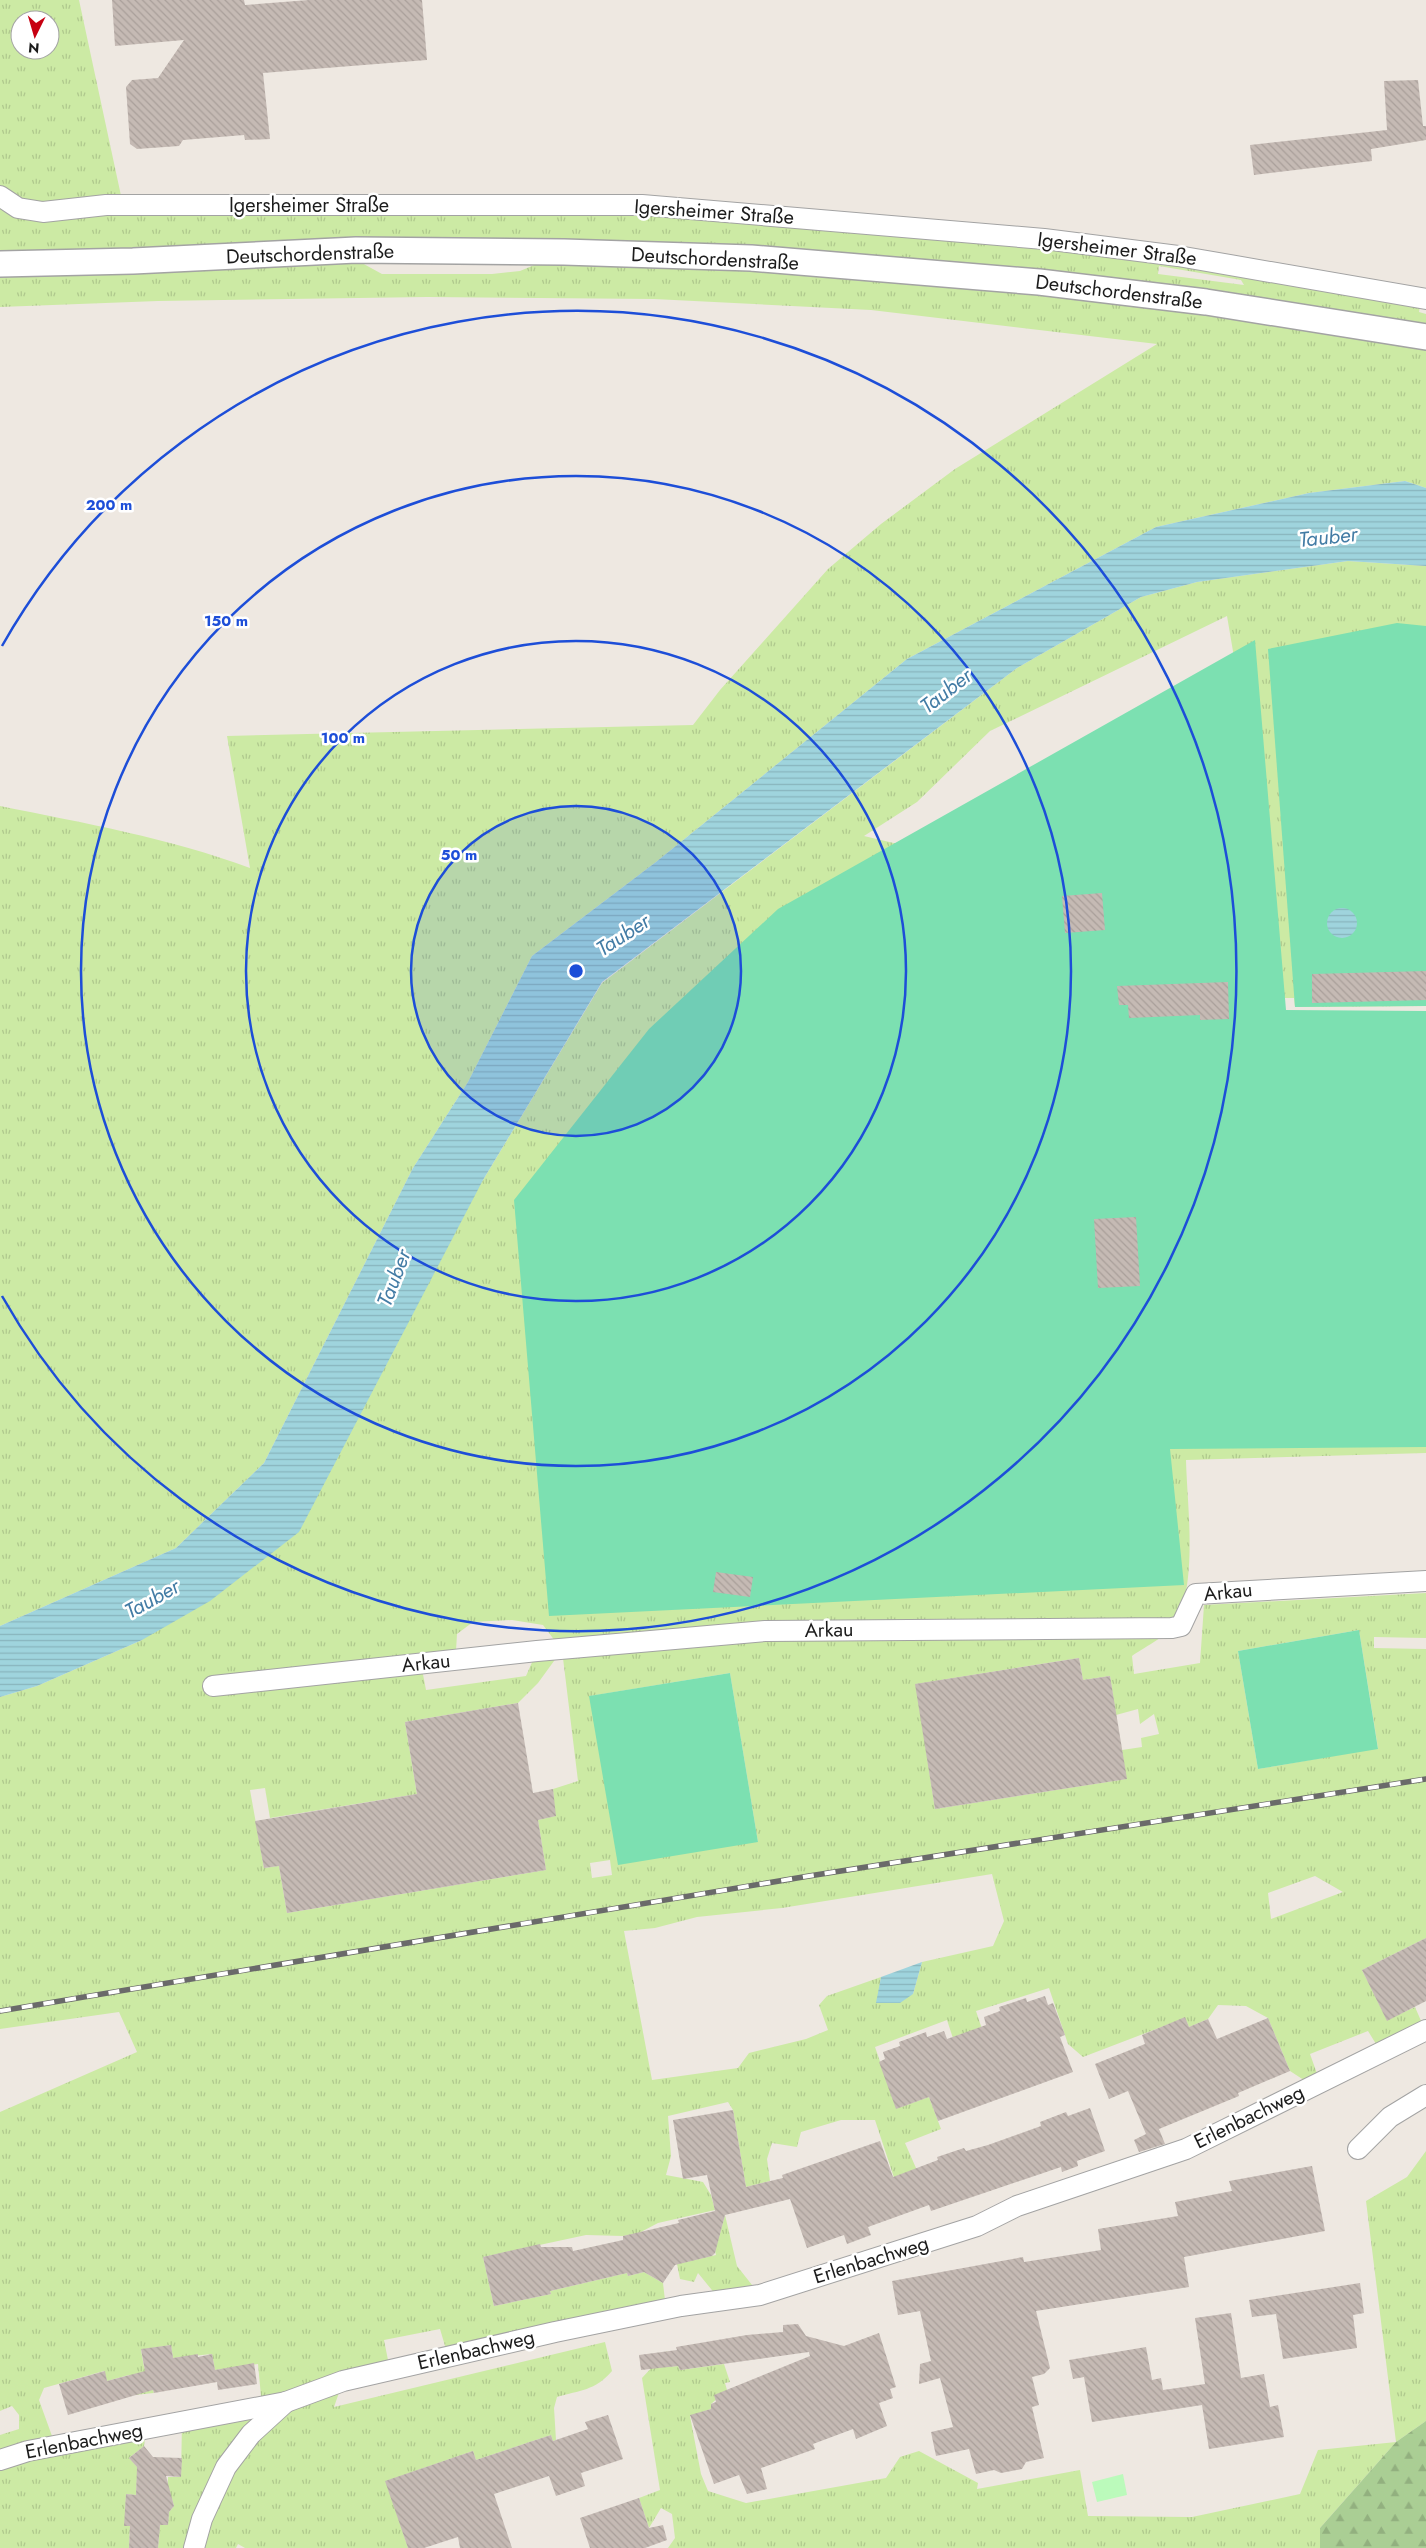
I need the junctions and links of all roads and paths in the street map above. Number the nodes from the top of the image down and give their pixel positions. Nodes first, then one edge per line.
1 (0, 196) edge
2 (0, 264) edge
3 (1426, 299) edge
4 (1426, 337) edge
5 (1426, 1581) edge
6 (213, 1686) dead end
7 (1426, 2030) edge
8 (1426, 2095) edge
9 (1358, 2149) dead end
10 (286, 2402) junction
11 (0, 2460) edge
12 (194, 2548) edge

1 - 3 street, Igersheimer Straße
2 - 4 street, Deutschordenstraße
5 - 6 street, Arkau
7 - 10 street, Erlenbachweg
8 - 9 street
10 - 11 street, Erlenbachweg
10 - 12 street, Erlenbachweg

